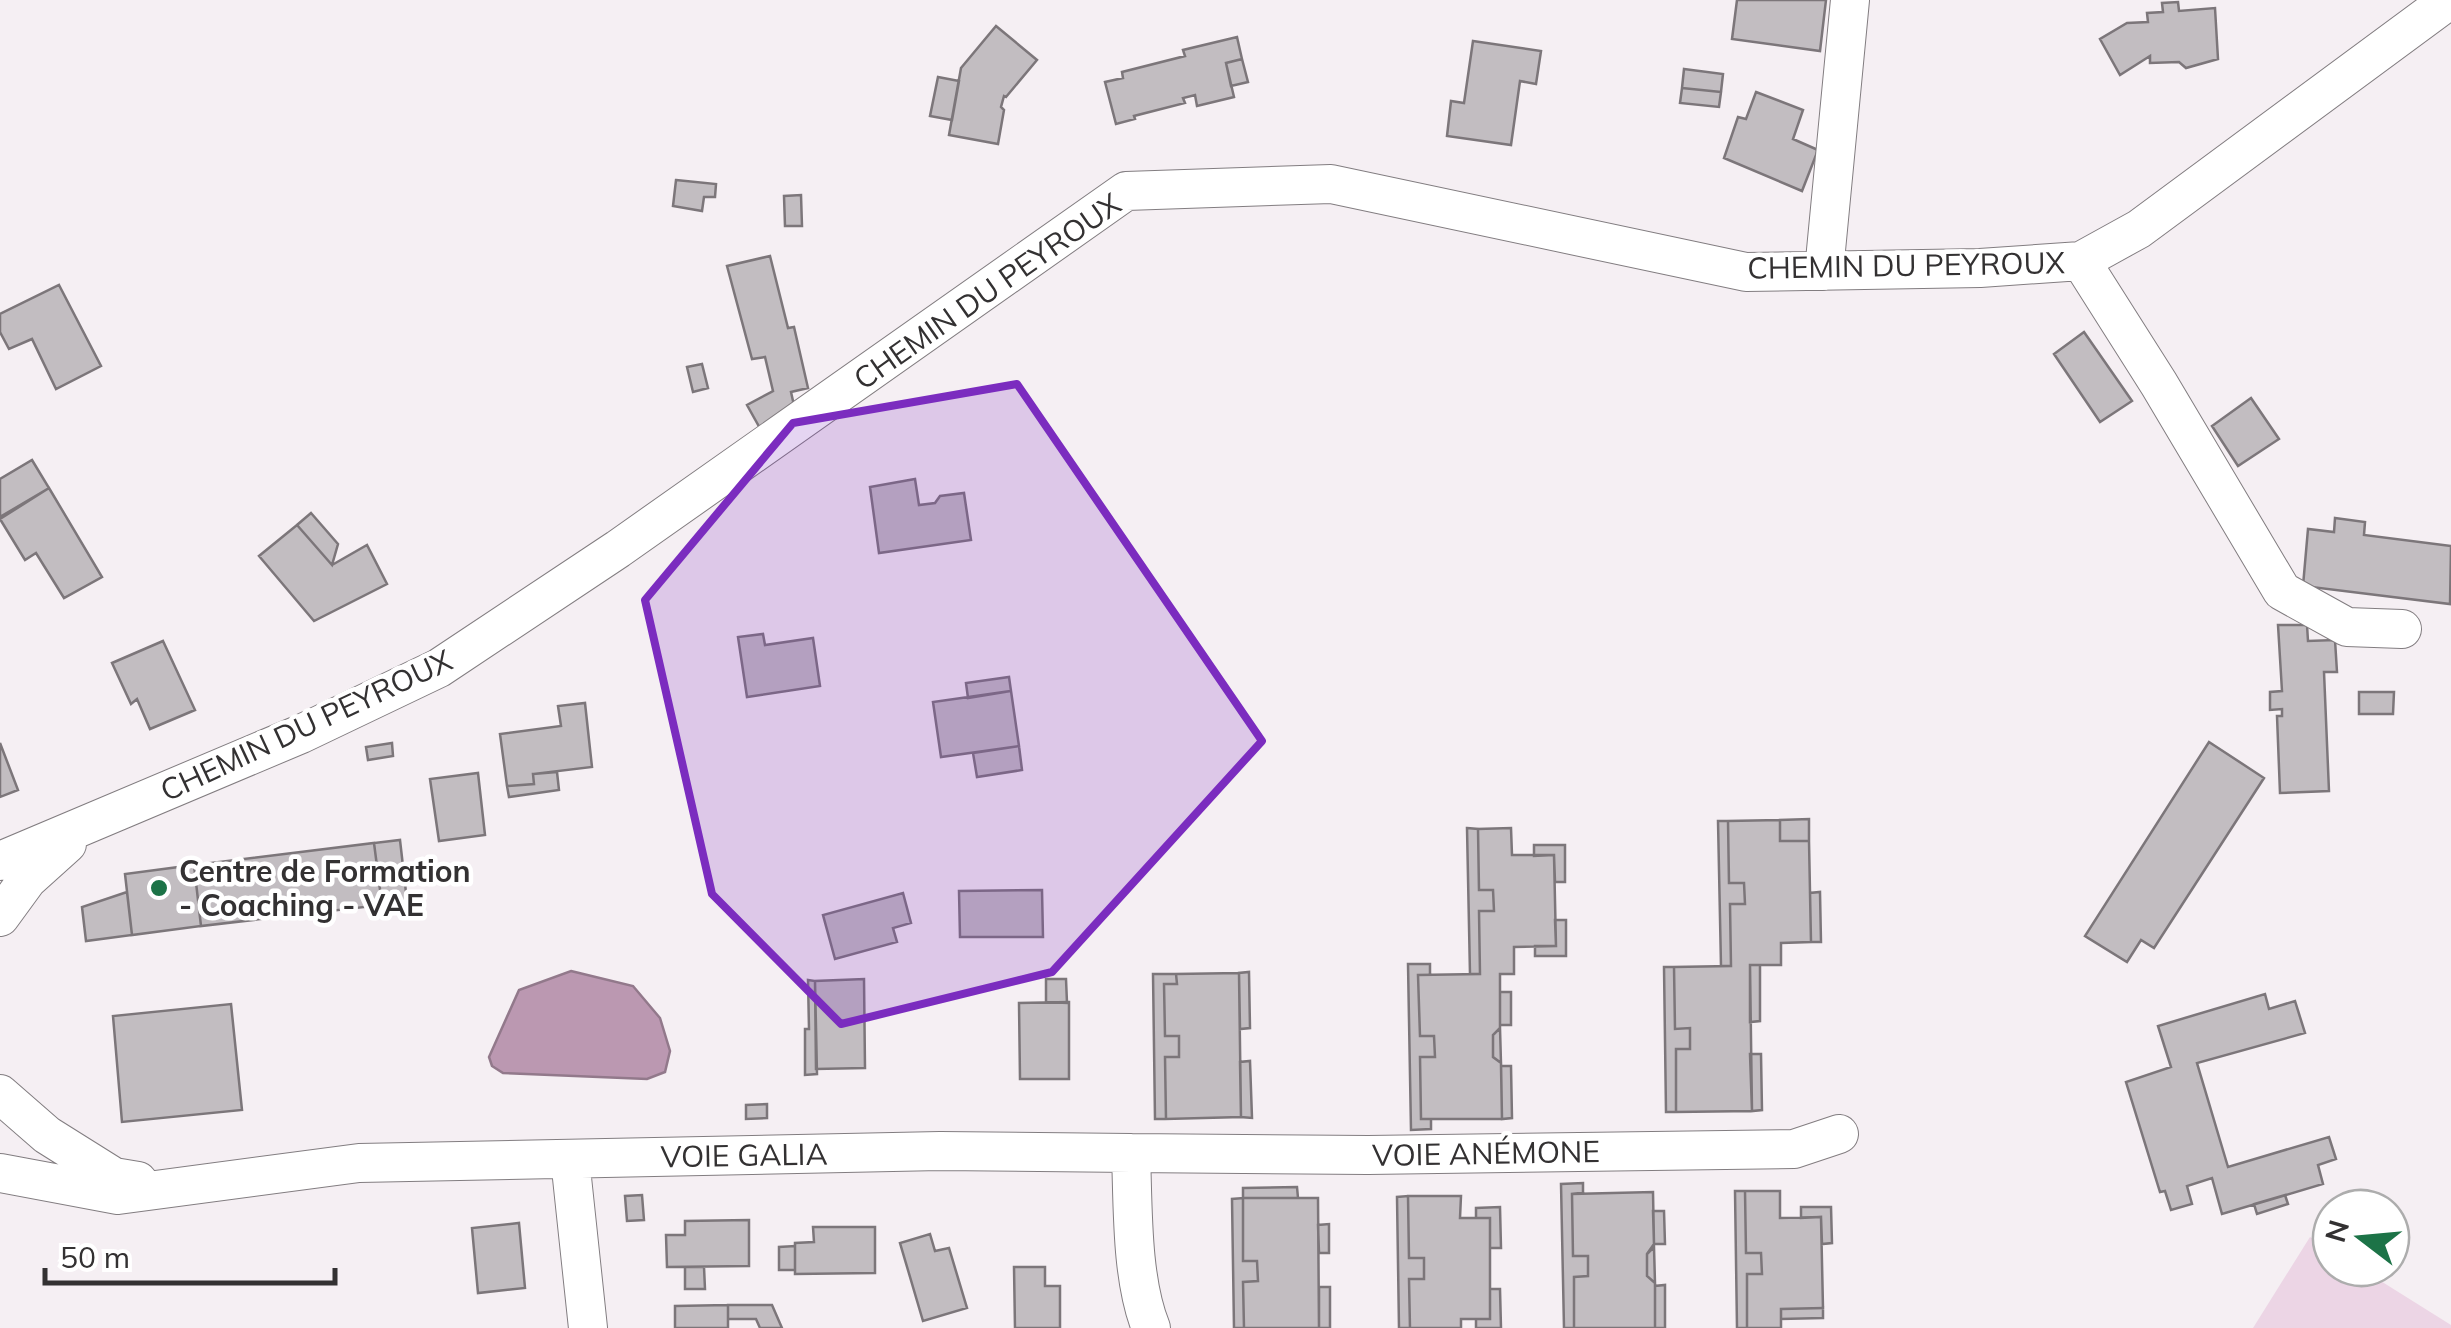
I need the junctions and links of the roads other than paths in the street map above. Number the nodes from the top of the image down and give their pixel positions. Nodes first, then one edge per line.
1 (1850, 0) edge
2 (2449, 0) edge
3 (2081, 260) junction
4 (1824, 271) junction
5 (2402, 629) dead end
6 (92, 822) junction
7 (0, 862) edge
8 (0, 917) edge
9 (0, 1094) edge
10 (1839, 1134) dead end
11 (1131, 1152) junction
12 (570, 1159) junction
13 (0, 1173) edge
14 (180, 1187) junction
15 (588, 1328) edge
16 (1152, 1328) edge

1 - 4 street
2 - 3 street, CHEMIN DU PEYROUX
3 - 4 street, CHEMIN DU PEYROUX
3 - 5 street
4 - 6 street, CHEMIN DU PEYROUX
6 - 7 street, CHEMIN DU PEYROUX
6 - 8 street, CHEMIN DU PEYROUX
9 - 14 street, VOIE GALIA
10 - 11 street, VOIE ANÉMONE
11 - 12 street, VOIE GALIA
11 - 16 street
12 - 14 street, VOIE GALIA
12 - 15 street
13 - 14 street, VOIE GALIA

